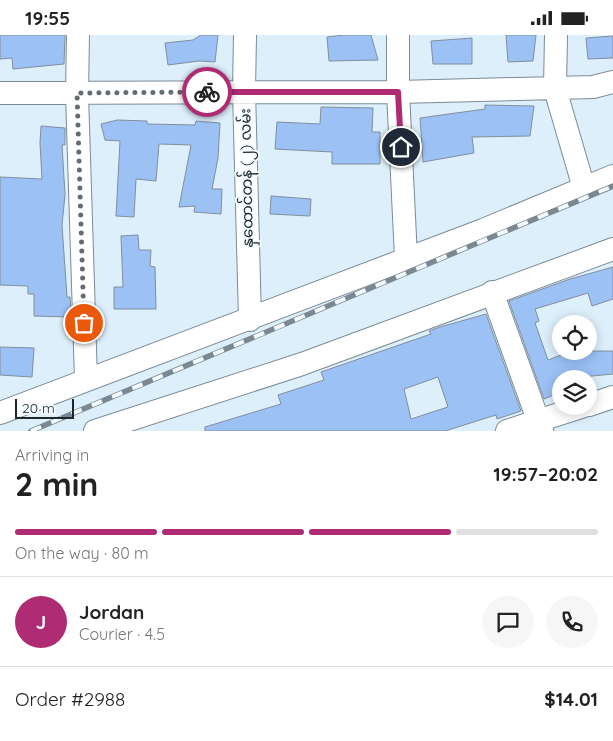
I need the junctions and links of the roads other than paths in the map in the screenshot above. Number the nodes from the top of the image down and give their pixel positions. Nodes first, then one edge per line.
1 (78, 35) edge
2 (245, 35) edge
3 (398, 35) edge
4 (556, 35) edge
5 (613, 82) edge
6 (555, 89) junction
7 (244, 91) junction
8 (398, 92) junction
9 (0, 93) edge
10 (77, 93) junction
11 (613, 176) edge
12 (584, 188) junction
13 (613, 249) edge
14 (406, 258) junction
15 (492, 292) junction
16 (250, 320) junction
17 (86, 380) junction
18 (613, 397) edge
19 (597, 402) edge
20 (0, 413) edge
21 (564, 415) edge
22 (540, 426) edge
23 (95, 431) edge
24 (507, 431) edge

1 - 10 street
2 - 7 street, နှထောင်တန် (၂) လမ်း
3 - 8 street
4 - 6 street
5 - 6 street
6 - 8 street
6 - 12 street
7 - 8 street
7 - 10 street
7 - 16 street, နှထောင်တန် (၂) လမ်း
8 - 14 street
9 - 10 street
10 - 17 street
11 - 12 street
12 - 14 street
13 - 15 street
14 - 16 street
15 - 22 street
15 - 23 street
16 - 17 street
17 - 20 street
18 - 19 street
21 - 22 street
22 - 24 street

